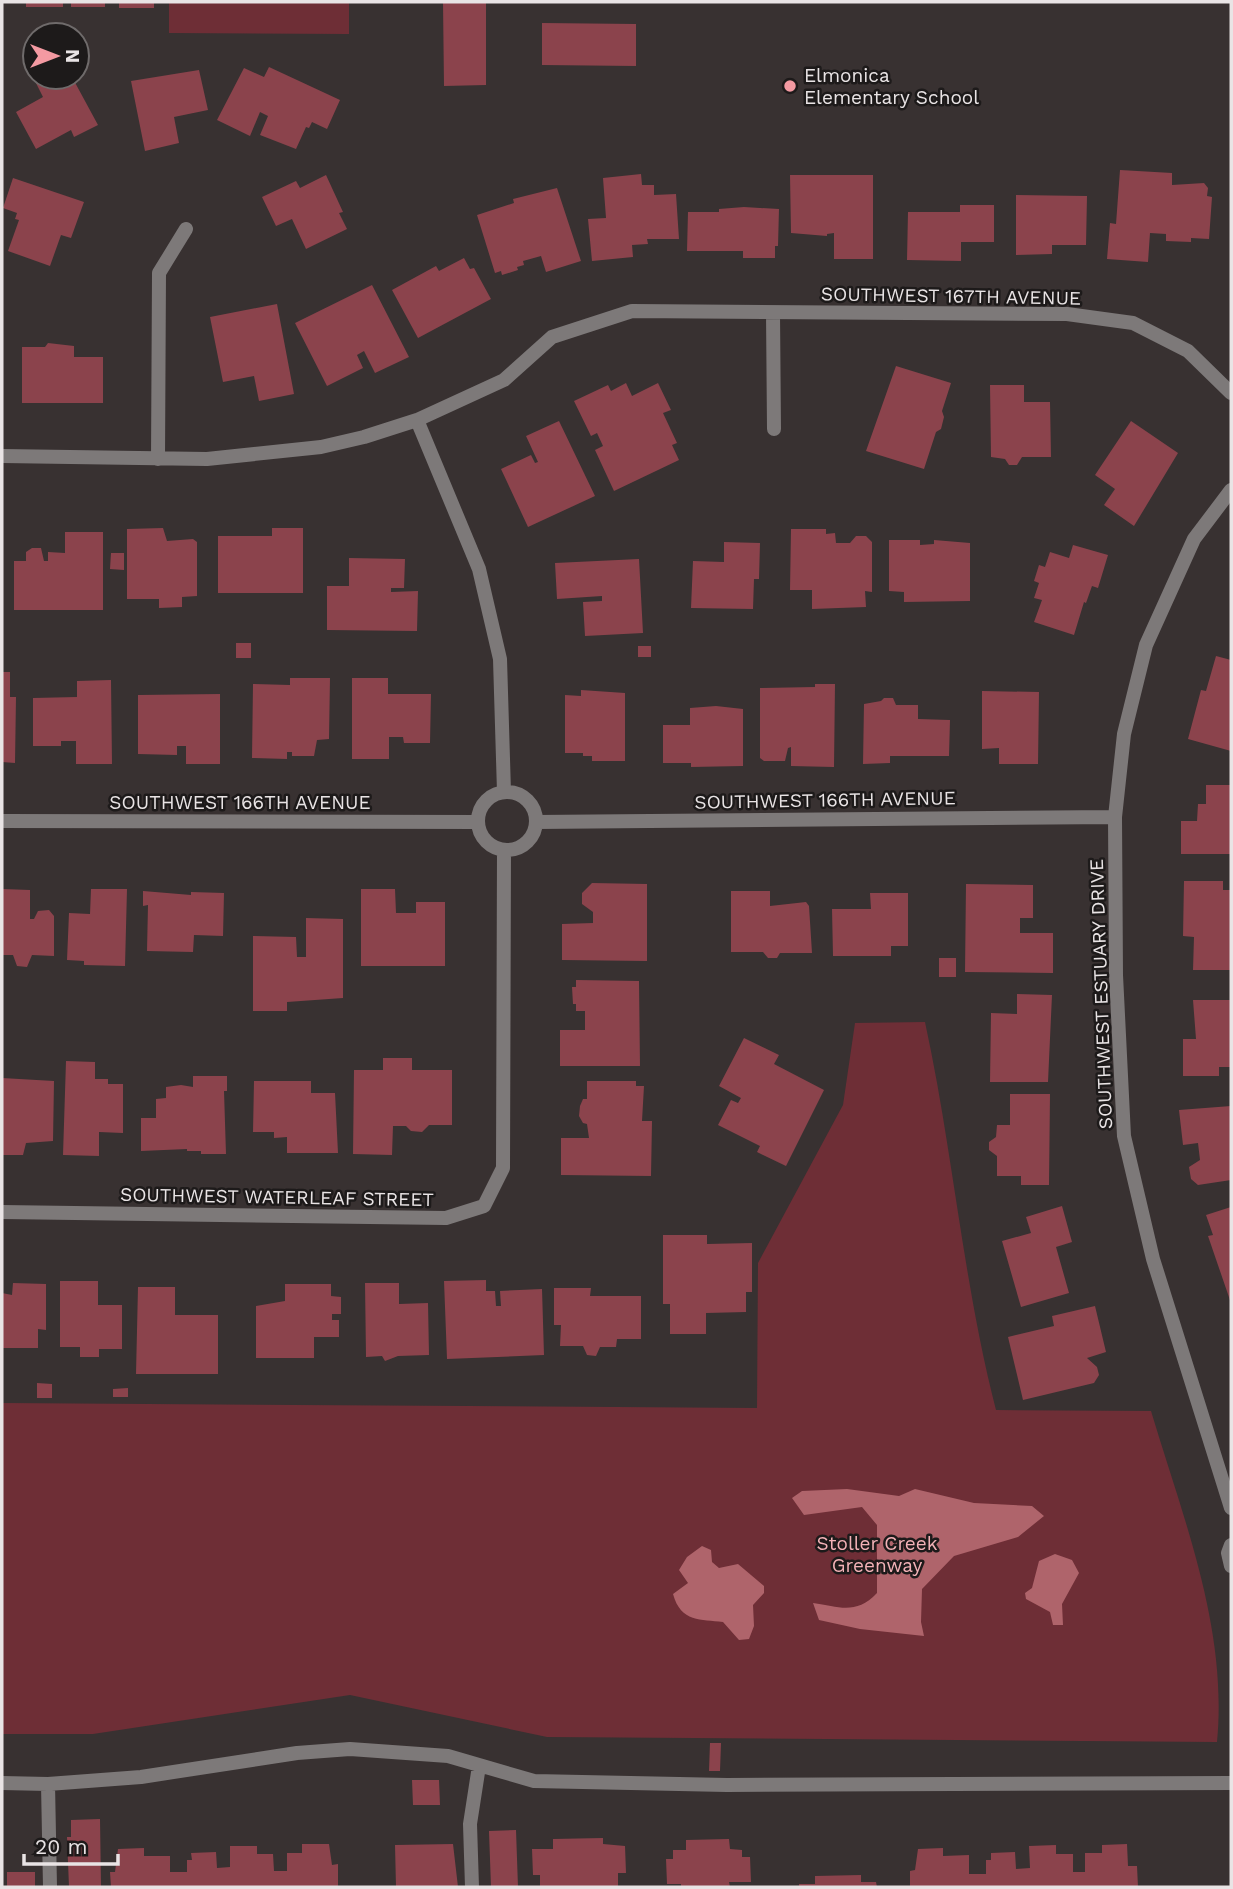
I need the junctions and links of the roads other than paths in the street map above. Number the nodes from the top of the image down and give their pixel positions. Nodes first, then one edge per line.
1 (186, 229) dead end
2 (773, 313) junction
3 (1231, 393) edge
4 (417, 420) junction
5 (774, 429) dead end
6 (2, 456) edge
7 (158, 458) junction
8 (1231, 489) edge
9 (504, 792) junction
10 (1115, 817) junction
11 (2, 821) edge
12 (478, 822) junction
13 (536, 822) junction
14 (504, 850) junction
15 (2, 1212) edge
16 (1231, 1508) edge
17 (1231, 1545) edge
18 (1231, 1566) edge
19 (479, 1766) junction
20 (2, 1783) edge
21 (1231, 1783) edge
22 (48, 1784) junction
23 (50, 1887) edge
24 (472, 1887) edge

1 - 7 street
2 - 3 street, SOUTHWEST 167TH AVENUE
2 - 4 street, SOUTHWEST 167TH AVENUE
2 - 5 street
4 - 7 street, SOUTHWEST 167TH AVENUE
4 - 9 street
6 - 7 street, SOUTHWEST 167TH AVENUE
8 - 10 street, SOUTHWEST ESTUARY DRIVE
9 - 12 street
9 - 13 street
10 - 13 street, SOUTHWEST 166TH AVENUE
10 - 16 street, SOUTHWEST ESTUARY DRIVE
11 - 12 street, SOUTHWEST 166TH AVENUE
12 - 14 street
13 - 14 street
14 - 15 street, SOUTHWEST WATERLEAF STREET
17 - 18 street
19 - 21 street
19 - 22 street
19 - 24 street
20 - 22 street
22 - 23 street

